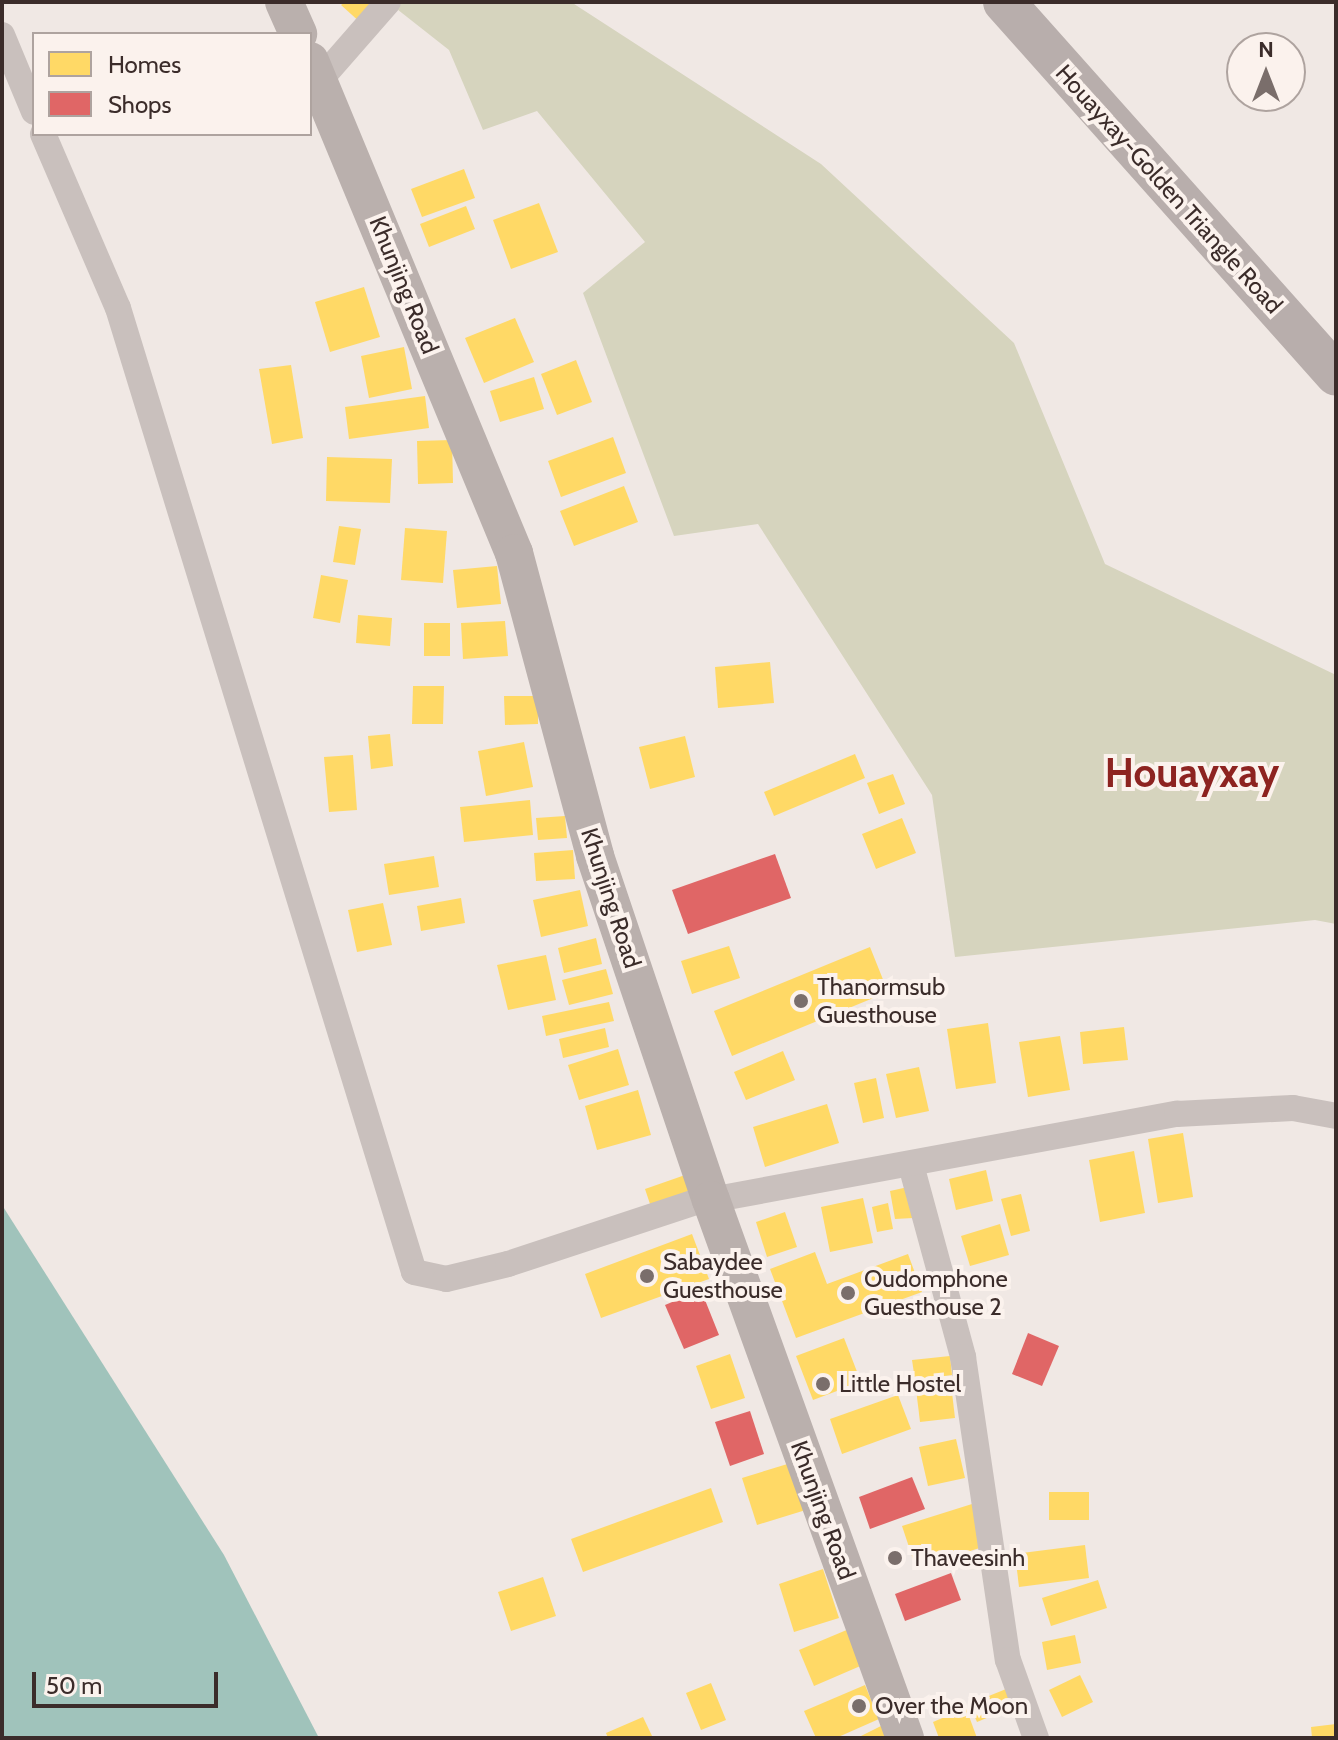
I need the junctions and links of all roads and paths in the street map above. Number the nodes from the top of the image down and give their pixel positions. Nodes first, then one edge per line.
1 (284, 2) edge
2 (388, 2) edge
3 (1004, 2) edge
4 (297, 32) edge
5 (2, 35) edge
6 (314, 71) edge
7 (32, 107) edge
8 (44, 136) edge
9 (1336, 375) edge
10 (1336, 1116) edge
11 (911, 1165) junction
12 (711, 1199) junction
13 (905, 1738) edge
14 (1036, 1738) edge

1 - 4 main road
2 - 6 street
3 - 9 main road, Houayxay-Golden Triangle Road
5 - 7 street
6 - 12 main road, Khunjing Road
8 - 12 street
10 - 11 street
11 - 12 street
11 - 14 street
12 - 13 main road, Khunjing Road

